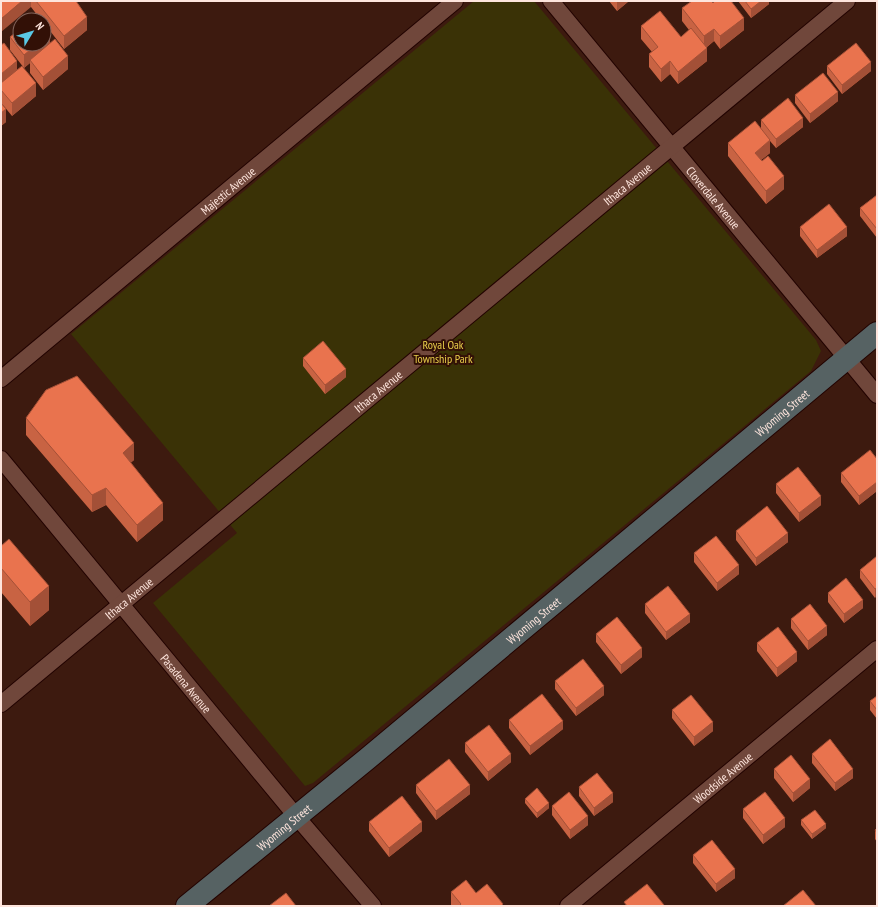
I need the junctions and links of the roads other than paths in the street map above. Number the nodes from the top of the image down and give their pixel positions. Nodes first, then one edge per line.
1 (455, 1) edge
2 (550, 1) edge
3 (847, 1) edge
4 (672, 147) junction
5 (877, 333) edge
6 (847, 359) junction
7 (1, 379) edge
8 (877, 395) edge
9 (1, 459) edge
10 (121, 604) junction
11 (877, 649) edge
12 (1, 704) edge
13 (296, 816) junction
14 (187, 906) edge
15 (373, 906) edge
16 (568, 906) edge

1 - 7 street, Majestic Avenue
2 - 4 street, Cloverdale Avenue
3 - 4 street, Ithaca Avenue
4 - 6 street, Cloverdale Avenue
4 - 10 street, Ithaca Avenue
5 - 6 street, Wyoming Street
6 - 8 street, Cloverdale Avenue
6 - 13 street, Wyoming Street
9 - 10 street, Pasadena Avenue
10 - 12 street, Ithaca Avenue
10 - 13 street, Pasadena Avenue
11 - 16 street, Woodside Avenue
13 - 14 street, Wyoming Street
13 - 15 street, Pasadena Avenue

